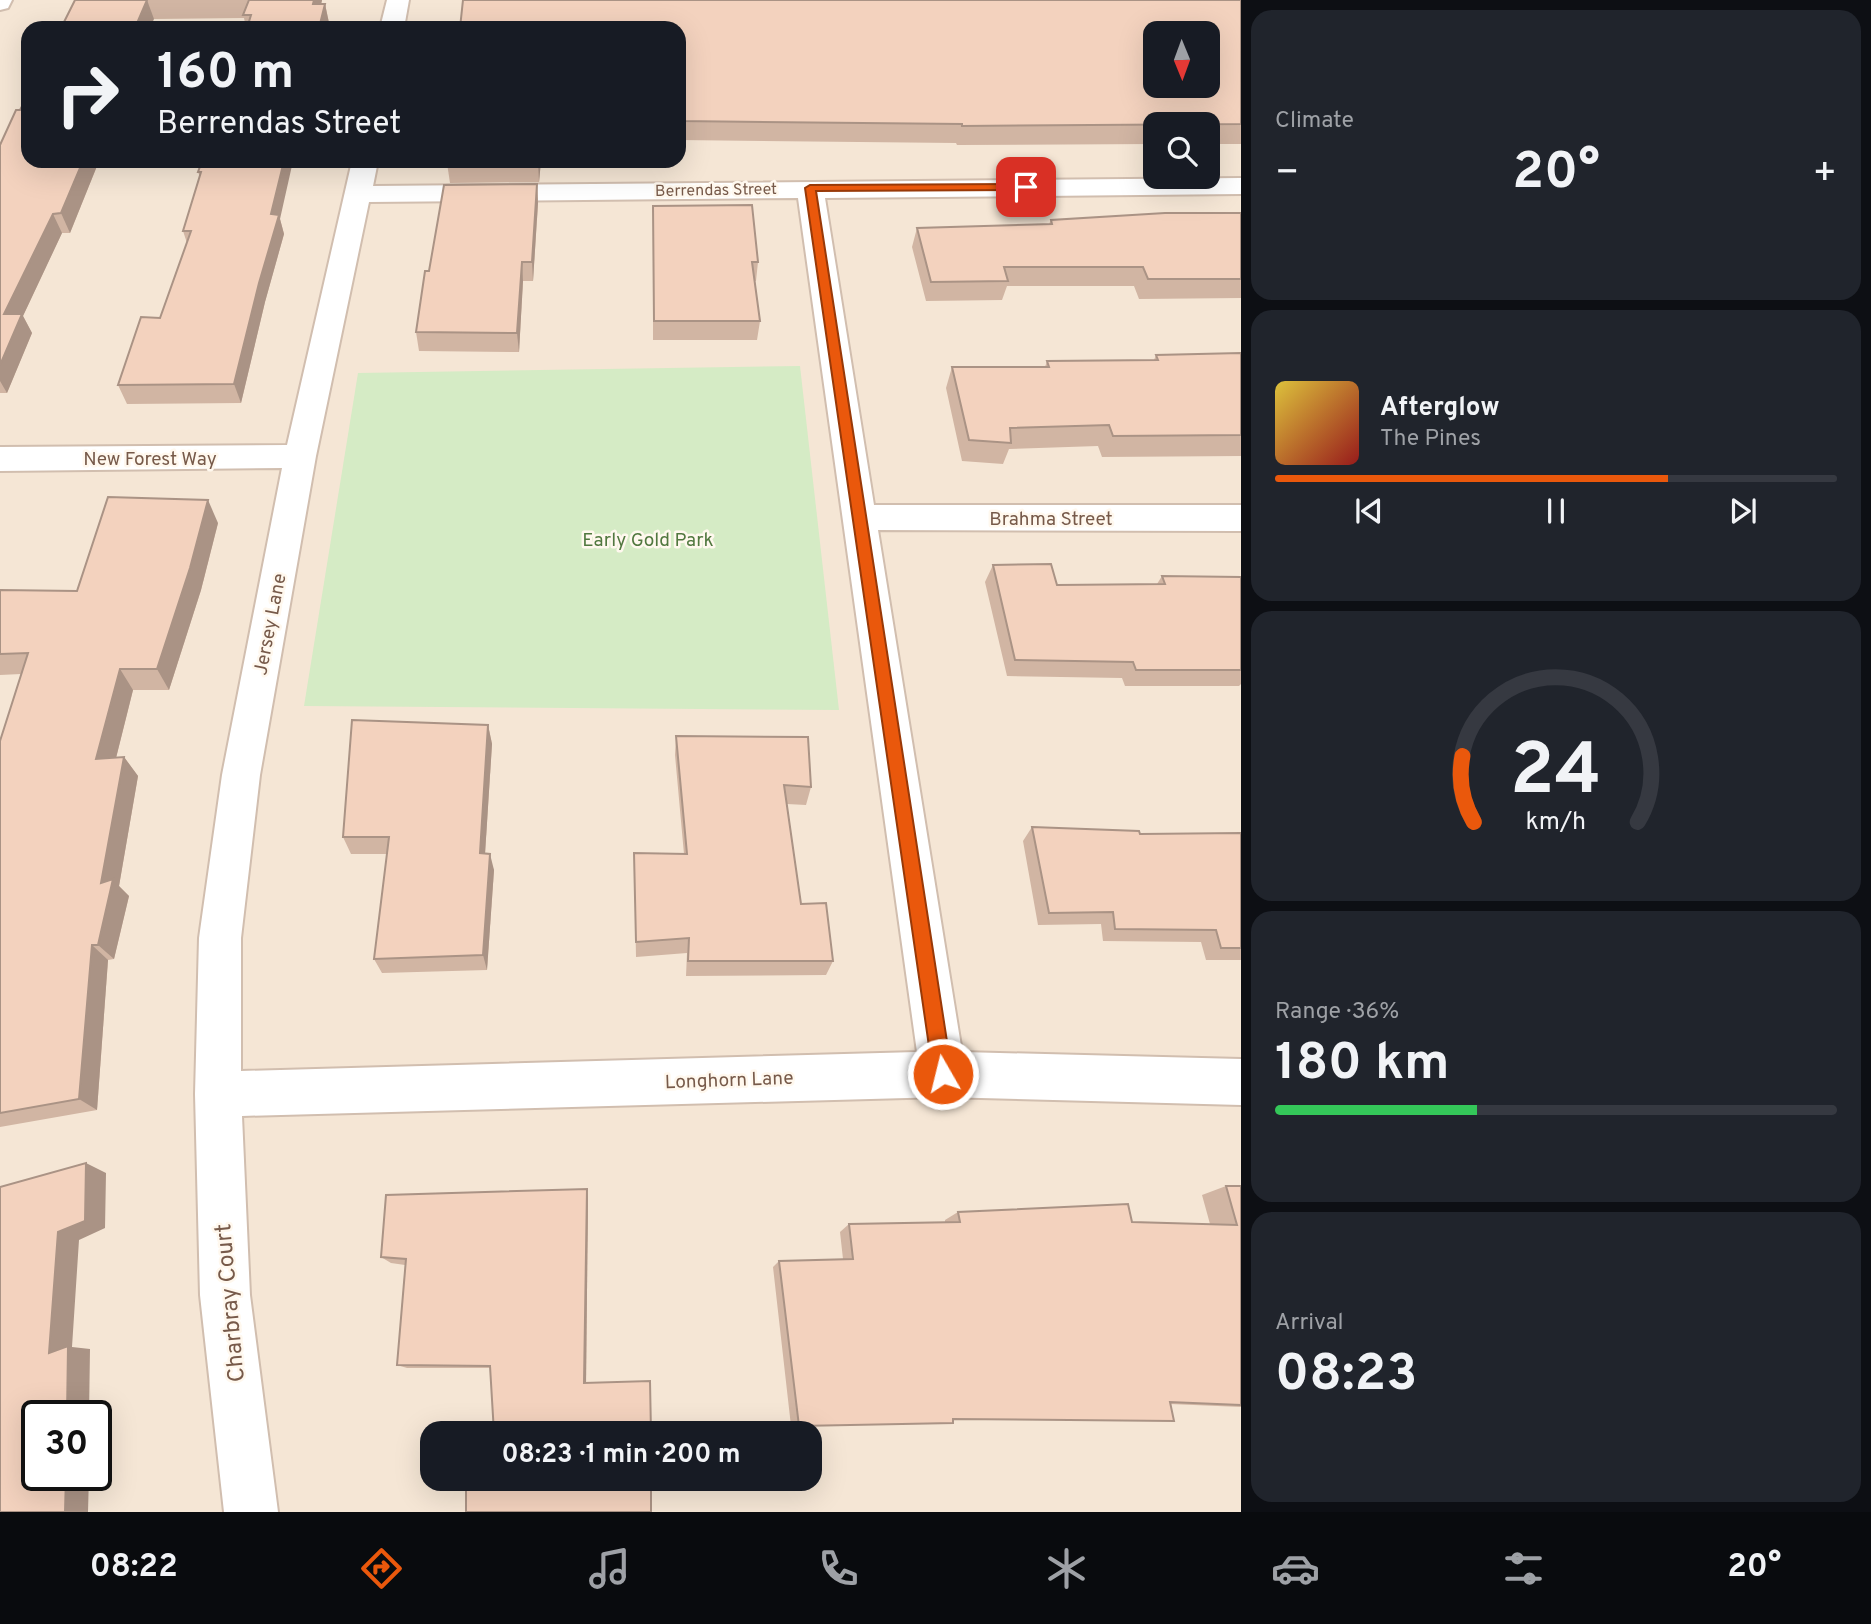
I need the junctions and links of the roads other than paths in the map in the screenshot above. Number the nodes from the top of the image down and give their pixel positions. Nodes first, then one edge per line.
1 (398, 0) edge
2 (394, 21) edge
3 (362, 178) edge
4 (1241, 186) edge
5 (810, 188) junction
6 (300, 456) junction
7 (0, 459) edge
8 (861, 517) junction
9 (1241, 518) edge
10 (943, 1074) junction
11 (1241, 1082) edge
12 (218, 1094) junction
13 (251, 1512) edge

1 - 2 street
3 - 5 street, Berrendas Street
3 - 6 street, Jersey Lane
4 - 5 street, Berrendas Street
5 - 8 street
6 - 7 street, New Forest Way
6 - 12 street, Jersey Lane
8 - 9 street, Brahma Street
8 - 10 street
10 - 11 street, Longhorn Lane
10 - 12 street, Longhorn Lane
12 - 13 street, Charbray Court

